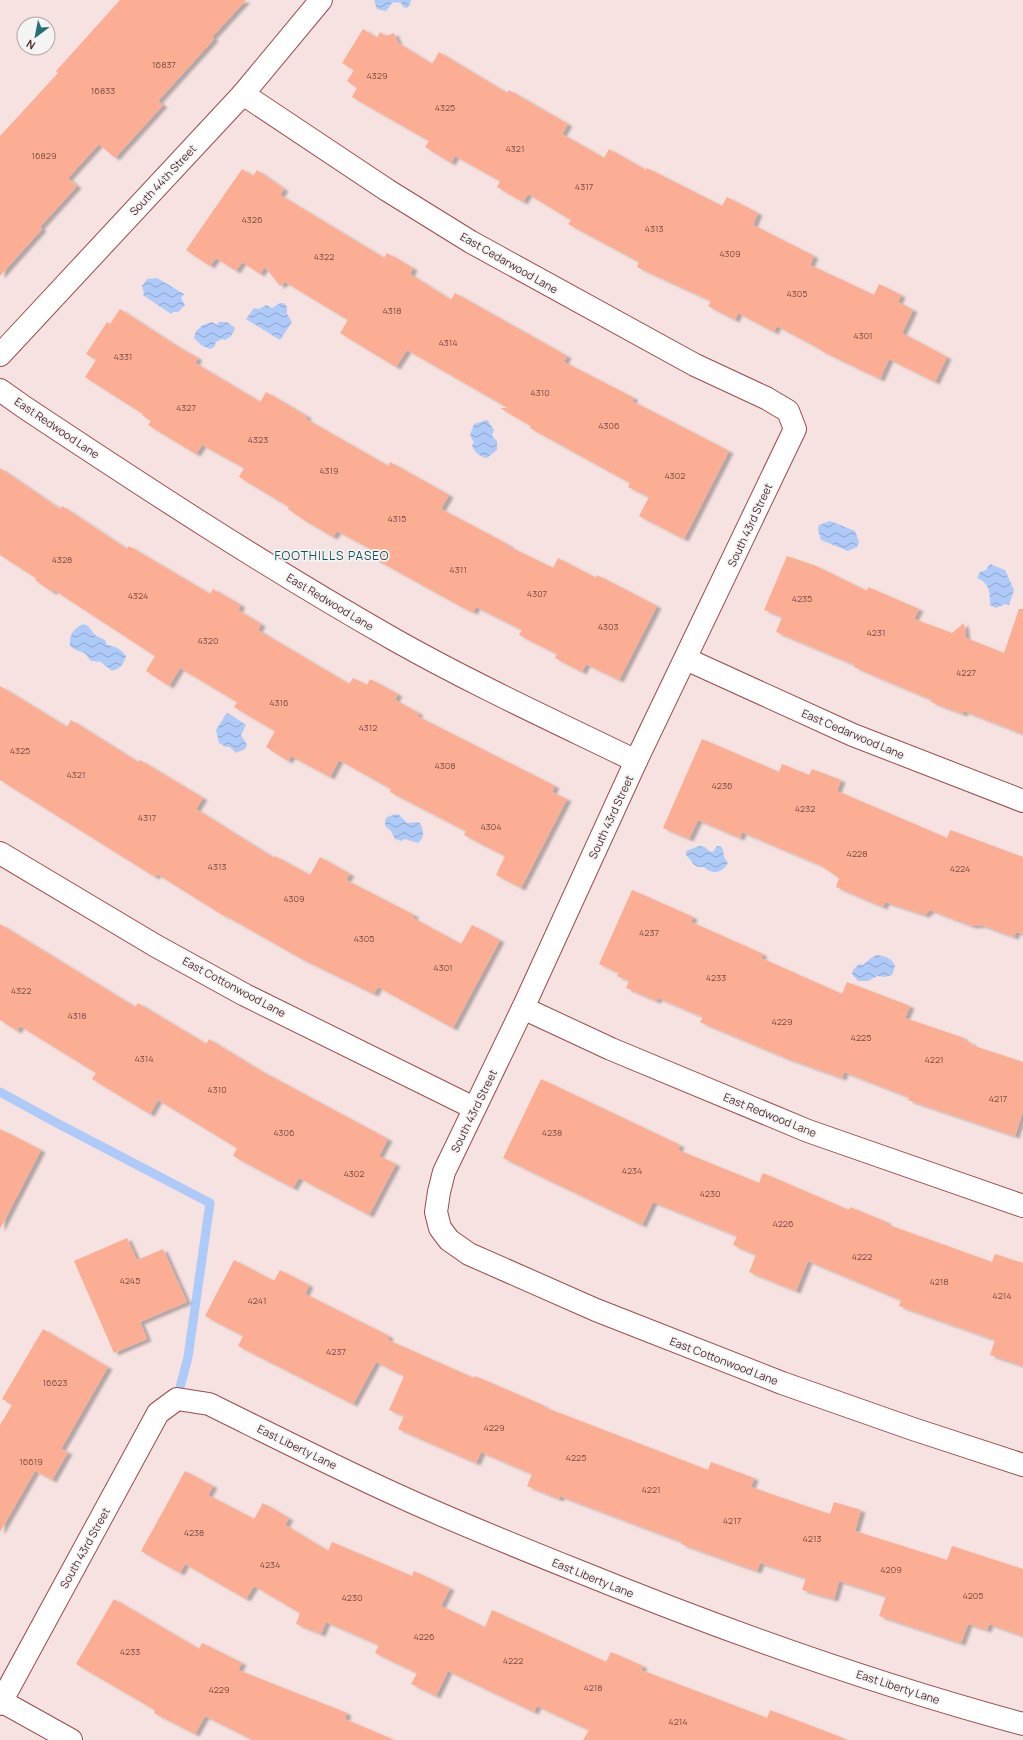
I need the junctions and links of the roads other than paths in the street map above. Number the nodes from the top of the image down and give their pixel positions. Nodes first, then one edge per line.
1 (322, 0) edge
2 (244, 94) junction
3 (0, 355) edge
4 (0, 390) edge
5 (788, 410) joint
6 (686, 659) junction
7 (636, 761) junction
8 (1023, 801) edge
9 (0, 853) edge
10 (523, 1008) junction
11 (474, 1108) junction
12 (1023, 1206) edge
13 (440, 1228) joint
14 (177, 1399) joint
15 (1023, 1465) edge
16 (1, 1702) edge
17 (1023, 1724) edge
18 (1023, 1730) edge
19 (72, 1740) edge
20 (1019, 1740) edge

1 - 2 street, South 44th Street
2 - 3 street, South 44th Street
2 - 5 street, East Cedarwood Lane
4 - 7 street, East Redwood Lane
5 - 6 street, South 43rd Street
6 - 7 street, South 43rd Street
6 - 8 street, East Cedarwood Lane
7 - 10 street, South 43rd Street
9 - 11 street, East Cottonwood Lane
10 - 11 street, South 43rd Street
10 - 12 street, East Redwood Lane
11 - 13 street, South 43rd Street
13 - 15 street, East Cottonwood Lane
14 - 16 street, South 43rd Street
14 - 17 street, East Liberty Lane
16 - 19 street
18 - 20 street

